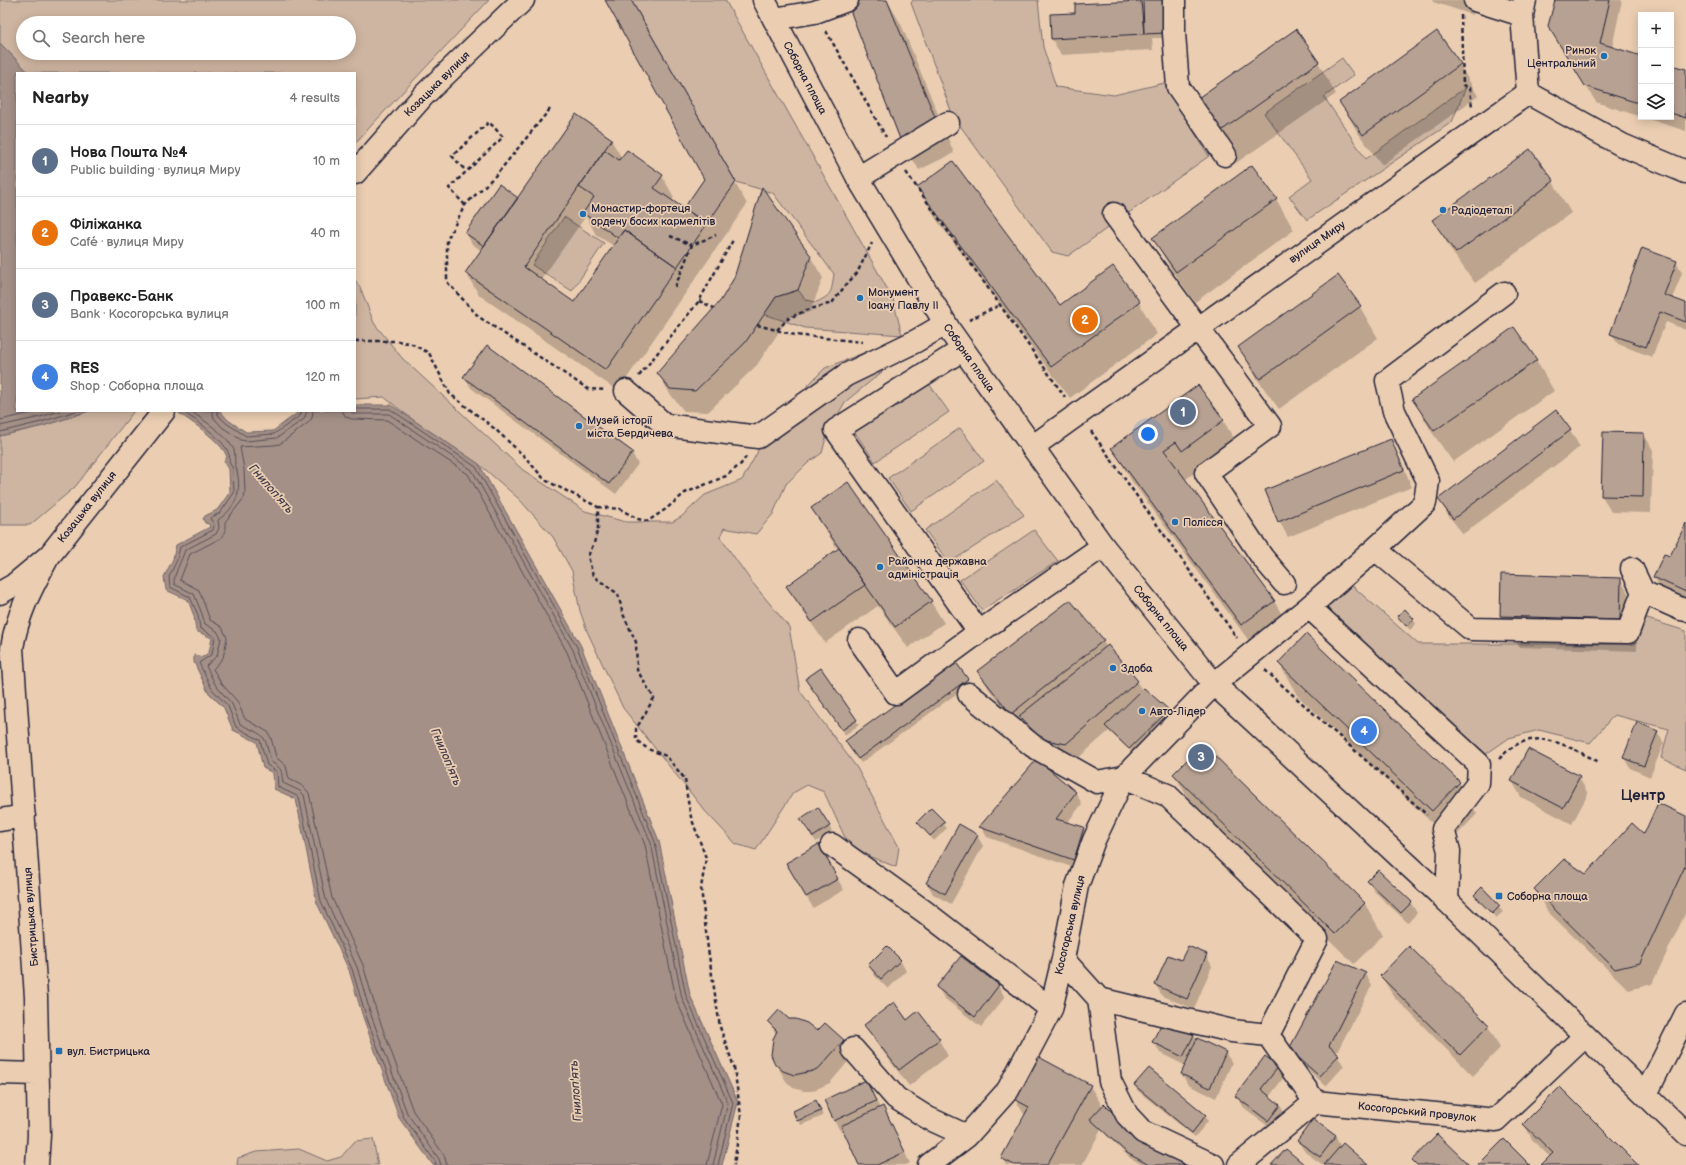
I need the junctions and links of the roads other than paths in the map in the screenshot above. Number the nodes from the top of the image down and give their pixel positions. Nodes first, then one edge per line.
1 (523, 0) edge
2 (764, 0) edge
3 (847, 0) edge
4 (1174, 0) edge
5 (1475, 0) edge
6 (1524, 7) edge
7 (774, 19) junction
8 (1528, 93) junction
9 (948, 123) dead end
10 (1225, 155) dead end
11 (356, 172) edge
12 (1686, 172) edge
13 (858, 178) junction
14 (1114, 214) dead end
15 (1504, 293) dead end
16 (945, 324) junction
17 (1198, 328) junction
18 (962, 350) junction
19 (626, 392) road end
20 (163, 412) edge
21 (1032, 447) junction
22 (1103, 546) junction
23 (1375, 549) junction
24 (49, 556) junction
25 (1632, 569) dead end
26 (1284, 583) dead end
27 (1643, 592) junction
28 (0, 593) edge
29 (1309, 607) junction
30 (1686, 610) edge
31 (979, 632) junction
32 (859, 640) dead end
33 (0, 673) edge
34 (1214, 684) junction
35 (969, 694) dead end
36 (14, 695) junction
37 (1124, 777) junction
38 (24, 816) junction
39 (0, 820) edge
40 (832, 845) dead end
41 (1447, 901) junction
42 (1063, 959) junction
43 (1099, 999) junction
44 (1051, 1009) junction
45 (1686, 1014) edge
46 (1268, 1035) junction
47 (1585, 1036) junction
48 (853, 1049) dead end
49 (0, 1073) edge
50 (38, 1074) junction
51 (1646, 1094) junction
52 (1315, 1102) junction
53 (1686, 1134) edge
54 (967, 1136) junction
55 (37, 1165) edge
56 (929, 1165) edge
57 (1213, 1165) edge
58 (1239, 1165) edge

1 - 11 street, Козацька вулиця
2 - 7 street, Соборна площа
3 - 7 street
4 - 10 street
5 - 6 street
6 - 8 street
7 - 13 street, Соборна площа
8 - 12 street
8 - 17 street, вулиця Миру
9 - 13 street
13 - 16 street, Соборна площа
14 - 17 street
15 - 23 street, Косогорська вулиця
16 - 18 street, Соборна площа
16 - 19 street
17 - 21 street, вулиця Миру
17 - 26 street
18 - 21 street, Соборна площа
18 - 31 street
20 - 24 street, Козацька вулиця
21 - 22 street, Соборна площа
22 - 31 street
22 - 34 street, Соборна площа
23 - 27 street
23 - 29 street, Косогорська вулиця
24 - 28 street, Козацька вулиця
24 - 36 street
25 - 27 street
27 - 30 street
29 - 34 street, Косогорська вулиця
29 - 41 street
31 - 32 street
33 - 36 street, Бистрицька вулиця
34 - 37 street, Косогорська вулиця
34 - 41 street, Соборна площа
35 - 37 street
36 - 38 street, Бистрицька вулиця
37 - 42 street, Косогорська вулиця
37 - 46 street
38 - 39 street
38 - 50 street, Бистрицька вулиця
40 - 44 street
41 - 47 street, Соборна площа
42 - 43 street
42 - 44 street, Косогорська вулиця
43 - 46 street
43 - 57 street
44 - 54 street, Косогорська вулиця
45 - 51 street
46 - 52 street
47 - 51 street, Соборна площа
47 - 52 street, Косогорський провулок
48 - 54 street
49 - 50 street
50 - 55 street, Бистрицька вулиця
51 - 53 street, Соборна площа
52 - 58 street
54 - 56 street, Косогорська вулиця

